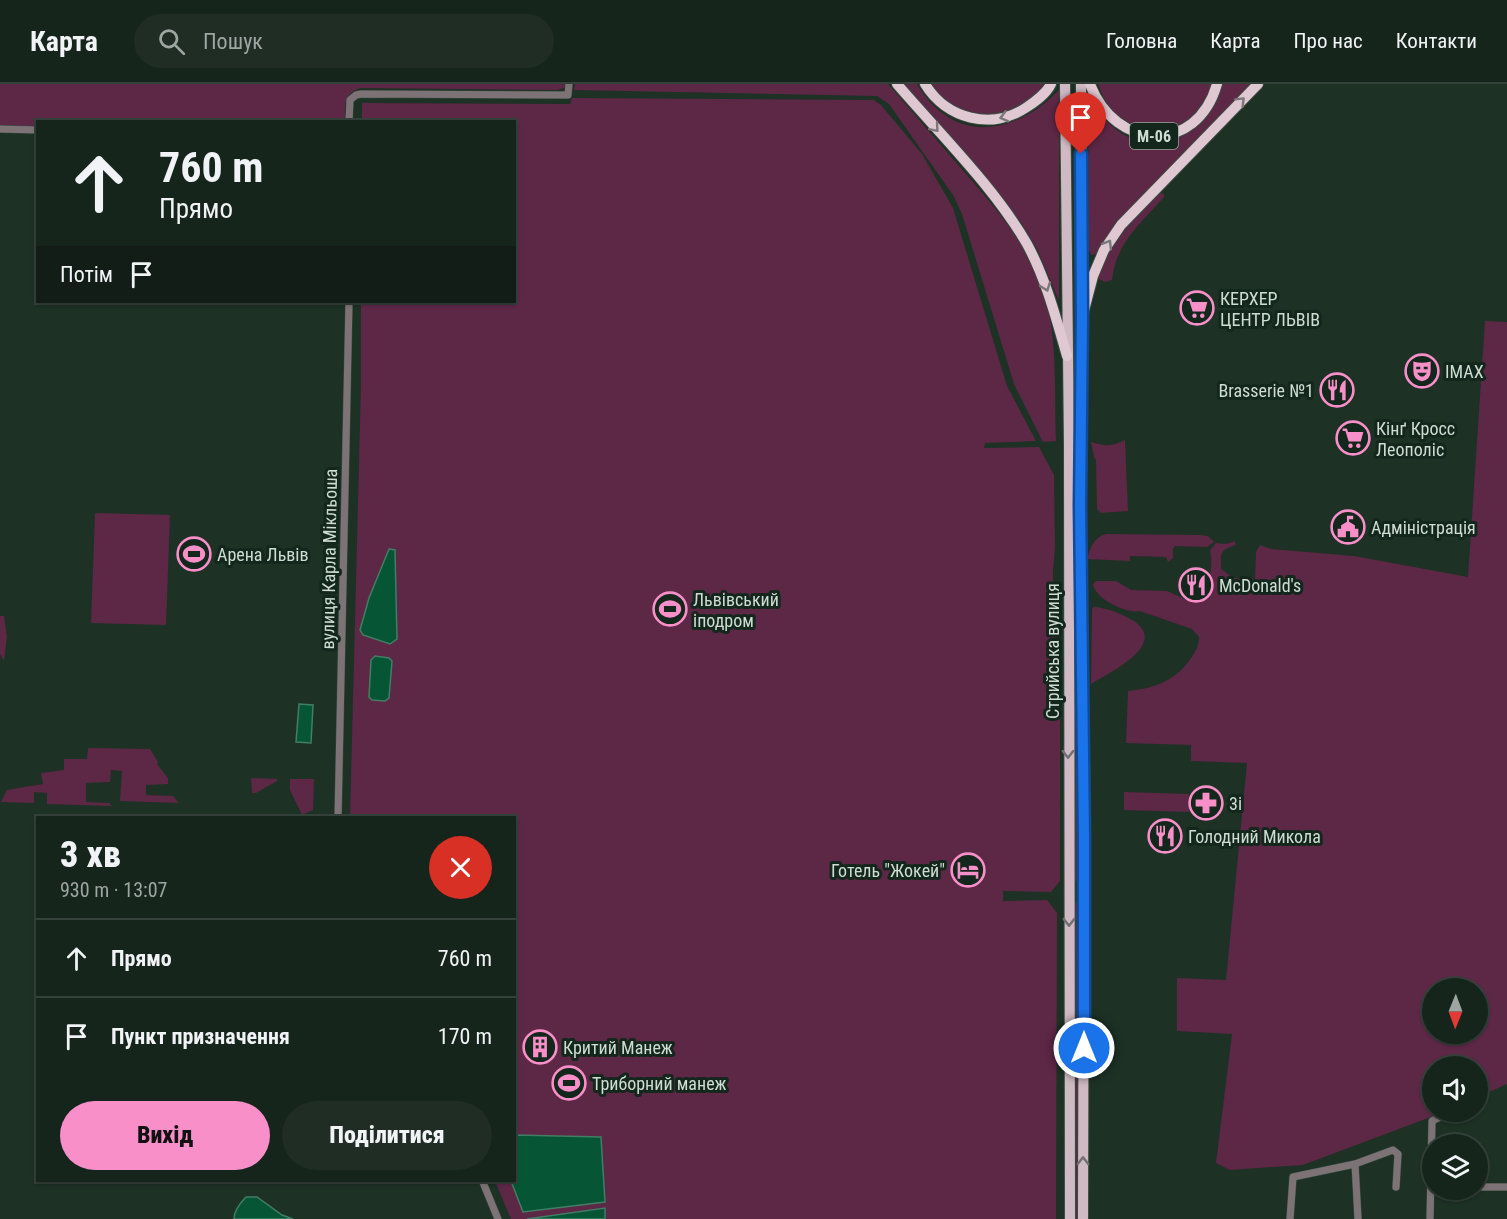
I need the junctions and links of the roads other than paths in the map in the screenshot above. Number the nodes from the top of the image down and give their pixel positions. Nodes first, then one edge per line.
1 (569, 84) edge
2 (897, 84) edge
3 (925, 84) edge
4 (1051, 84) edge
5 (1065, 84) edge
6 (1081, 84) edge
7 (1090, 84) edge
8 (1217, 84) edge
9 (1258, 84) edge
10 (349, 120) edge
11 (0, 129) edge
12 (36, 130) edge
13 (349, 303) edge
14 (1082, 318) junction
15 (1066, 356) junction
16 (1068, 528) junction
17 (1080, 528) junction
18 (338, 816) edge
19 (1355, 1164) junction
20 (483, 1182) edge
21 (1396, 1187) dead end
22 (1488, 1187) edge
23 (1507, 1187) edge
24 (1431, 1200) edge
25 (498, 1219) edge
26 (1070, 1219) edge
27 (1083, 1219) edge
28 (1290, 1219) edge
29 (1358, 1219) edge
30 (1430, 1219) edge

1 - 10 street
2 -> 15 highway
4 -> 3 highway
5 - 15 main road, Стрийська вулиця
6 - 14 main road, Стрийська вулиця
7 - 8 highway, М-06
14 -> 9 highway
11 - 12 street
13 - 18 street, вулиця Карла Мікльоша
14 - 17 main road, Стрийська вулиця
15 - 16 main road, Стрийська вулиця
16 - 17 main road
16 -> 26 main road, Стрийська вулиця
27 -> 17 main road, Стрийська вулиця
19 - 21 street
19 - 28 street
19 - 29 street
20 - 25 street
22 - 23 street
24 - 30 street

